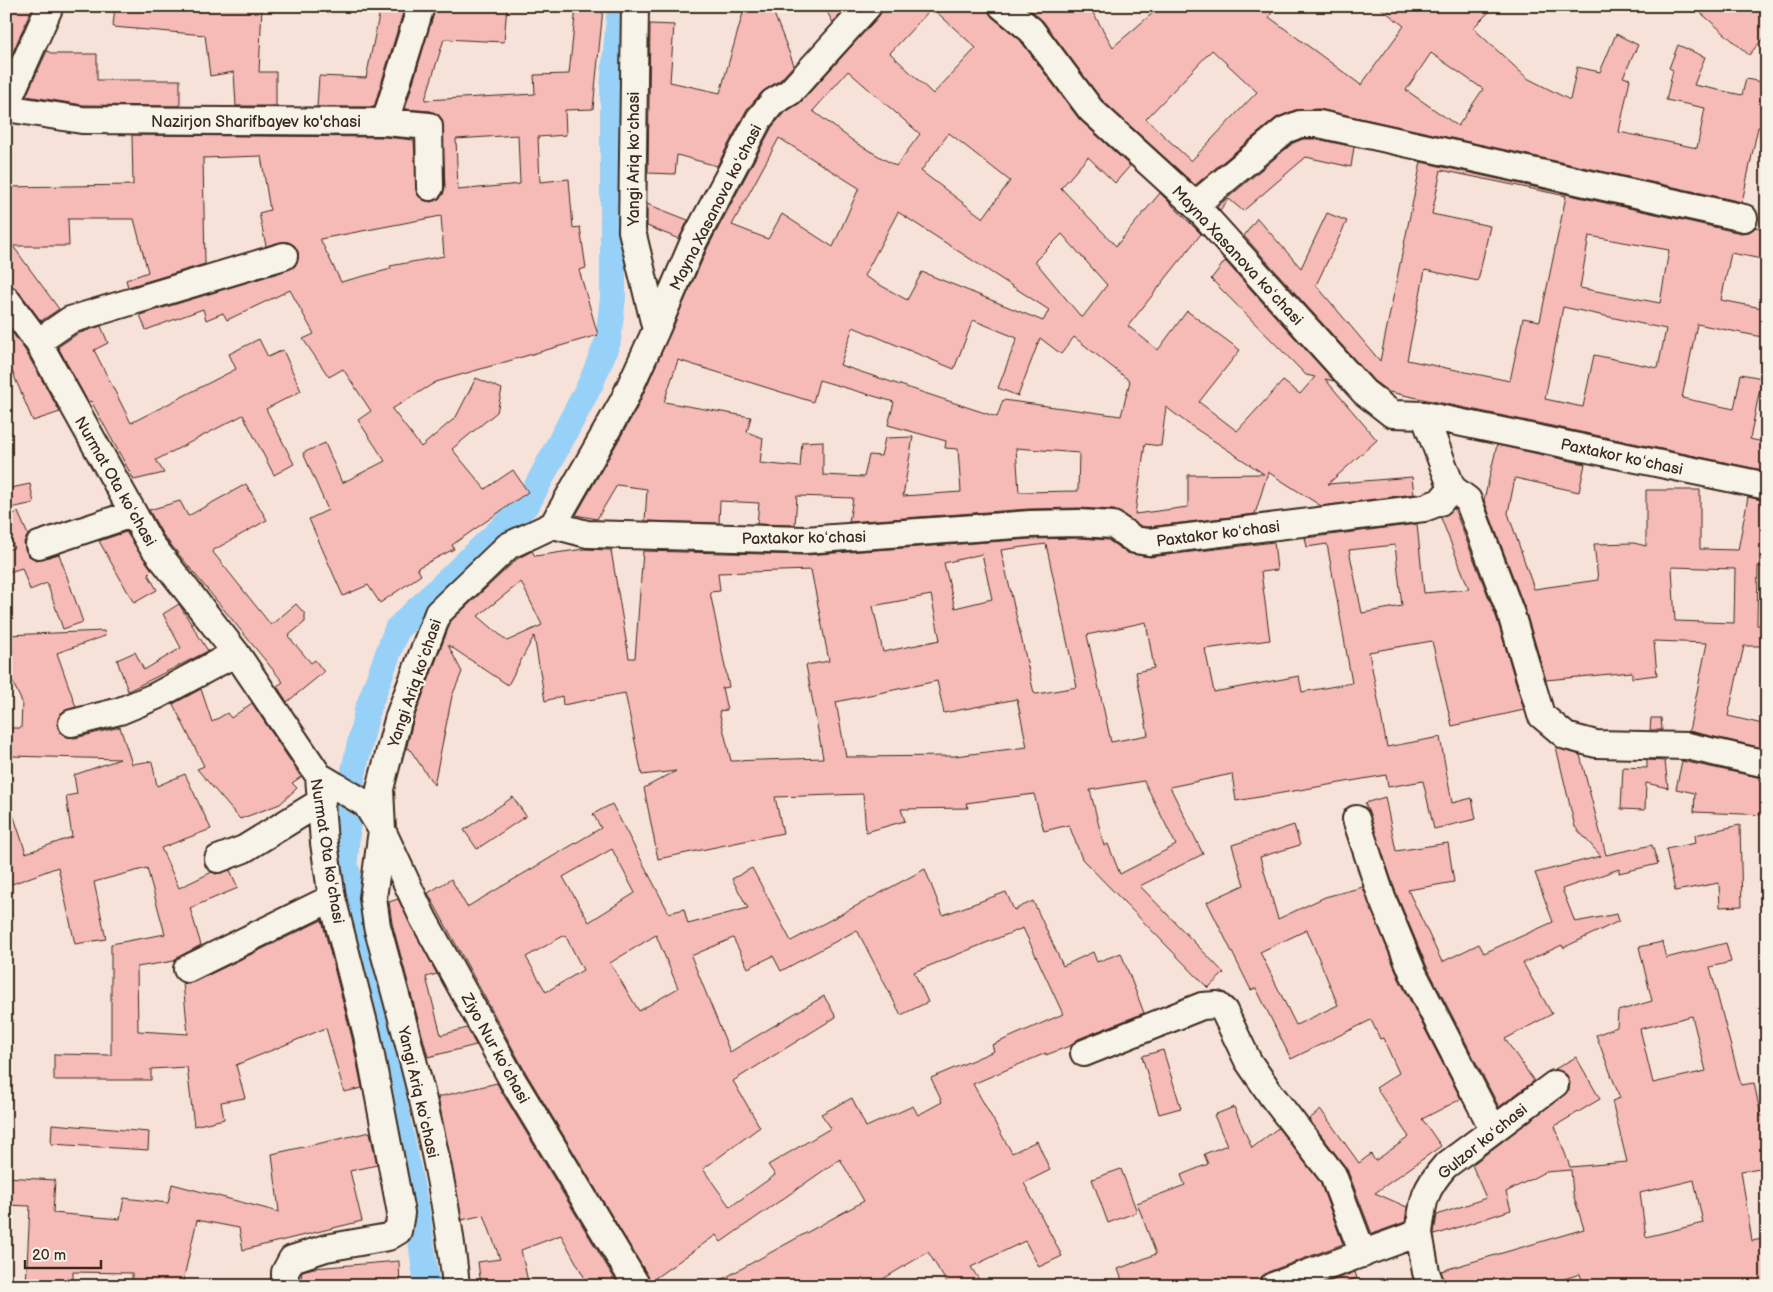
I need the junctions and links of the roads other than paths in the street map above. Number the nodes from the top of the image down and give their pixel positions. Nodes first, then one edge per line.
1 (50, 6) edge
2 (421, 6) edge
3 (635, 6) edge
4 (868, 6) edge
5 (1002, 6) edge
6 (6, 106) edge
7 (385, 122) junction
8 (430, 187) dead end
9 (1195, 205) junction
10 (1744, 218) dead end
11 (284, 256) dead end
12 (6, 299) edge
13 (656, 330) junction
14 (38, 342) junction
15 (1424, 414) junction
16 (1767, 486) edge
17 (1452, 488) junction
18 (132, 514) junction
19 (553, 525) junction
20 (39, 545) dead end
21 (236, 653) junction
22 (72, 724) dead end
23 (1767, 764) edge
24 (319, 776) junction
25 (322, 801) junction
26 (1356, 819) dead end
27 (382, 830) junction
28 (218, 860) dead end
29 (332, 898) junction
30 (187, 969) dead end
31 (1084, 1053) dead end
32 (1555, 1084) dead end
33 (1493, 1129) junction
34 (1418, 1233) junction
35 (1363, 1254) junction
36 (286, 1286) edge
37 (456, 1286) edge
38 (637, 1286) edge
39 (1273, 1286) edge
40 (1431, 1286) edge

1 - 6 street, Nazirjon Sharifbayev ko'chasi
2 - 7 street, Nazirjon Sharifbayev ko'chasi
3 - 13 street, Yangi Ariq koʻchasi
4 - 13 street, Mayna Xasanova koʻchasi
5 - 9 street, Mayna Xasanova koʻchasi
6 - 7 street, Nazirjon Sharifbayev ko'chasi
7 - 8 street
9 - 10 street
9 - 15 street, Mayna Xasanova koʻchasi
11 - 14 street
12 - 14 street, Nurmat Ota koʻchasi
13 - 19 street
14 - 18 street, Nurmat Ota koʻchasi
15 - 16 street, Paxtakor koʻchasi
15 - 17 street
17 - 19 street, Paxtakor koʻchasi
17 - 23 street
18 - 20 street
18 - 21 street, Nurmat Ota koʻchasi
19 - 27 street, Yangi Ariq koʻchasi
21 - 22 street
21 - 24 street, Nurmat Ota koʻchasi
24 - 25 street, Nurmat Ota koʻchasi
24 - 27 street, Ziyo Nur koʻchasi
25 - 28 street
25 - 29 street, Nurmat Ota koʻchasi
26 - 33 street
27 - 37 street, Yangi Ariq koʻchasi
27 - 38 street, Ziyo Nur koʻchasi
29 - 30 street
29 - 36 street, Nurmat Ota koʻchasi
31 - 35 street
32 - 33 street, Gulzor koʻchasi
33 - 34 street, Gulzor koʻchasi
34 - 35 street
34 - 40 street
35 - 39 street

